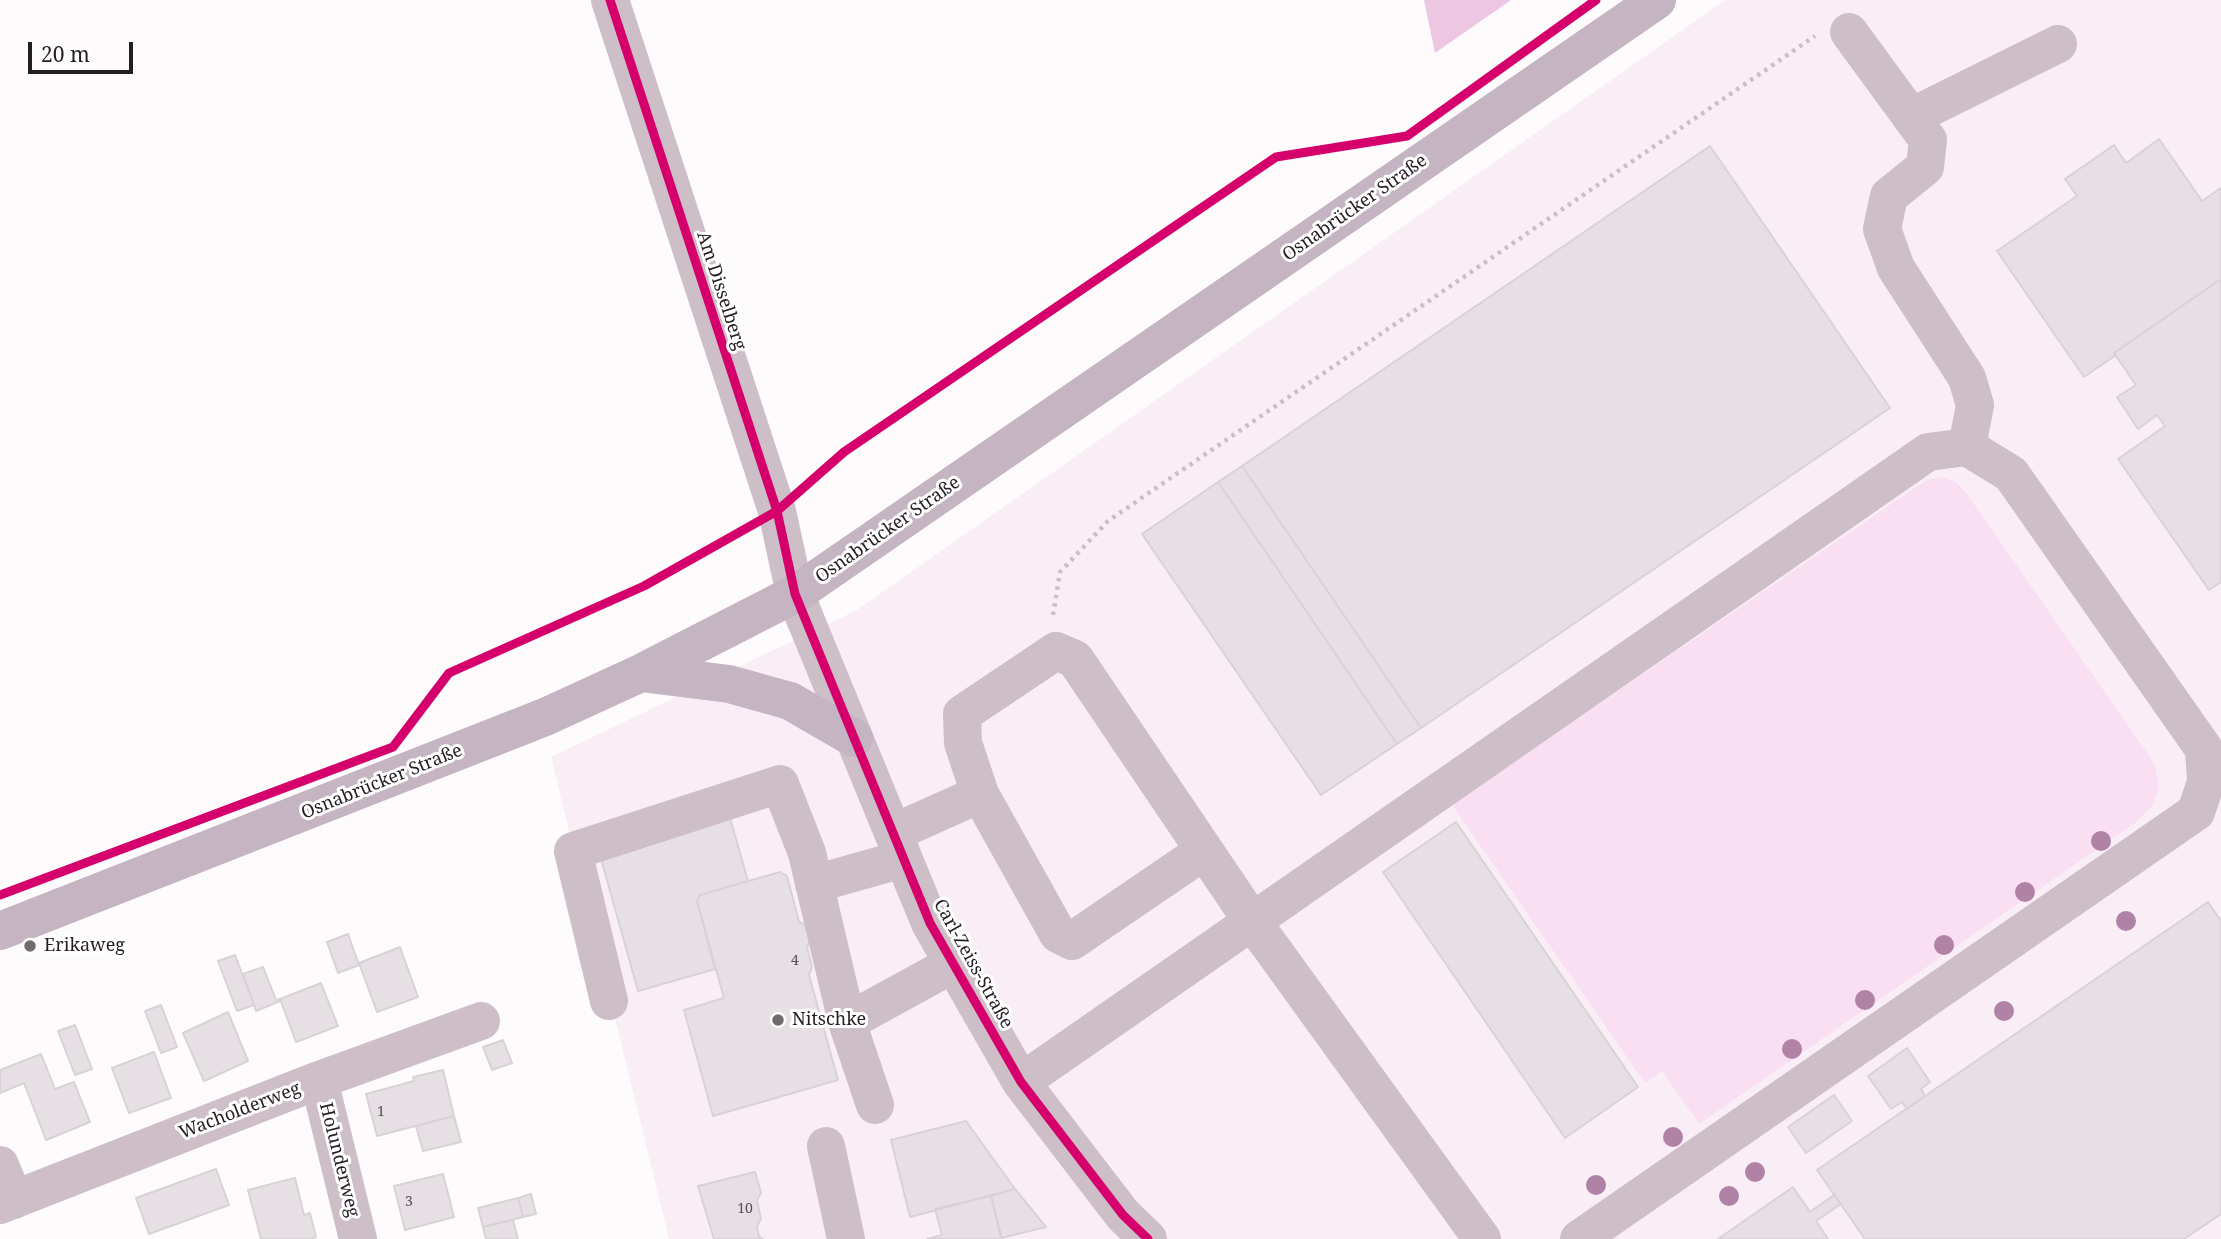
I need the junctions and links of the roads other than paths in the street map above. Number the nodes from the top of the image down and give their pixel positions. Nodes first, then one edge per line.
1 (610, 0) edge
2 (1657, 0) edge
3 (1849, 32) road end
4 (2058, 44) dead end
5 (1911, 117) junction
6 (1967, 447) junction
7 (795, 594) junction
8 (642, 673) junction
9 (854, 738) junction
10 (979, 794) junction
11 (898, 846) junction
12 (1204, 851) junction
13 (814, 884) junction
14 (1252, 921) junction
15 (0, 931) edge
16 (953, 964) junction
17 (610, 1001) dead end
18 (481, 1021) dead end
19 (847, 1022) junction
20 (319, 1080) junction
21 (1021, 1082) junction
22 (875, 1105) dead end
23 (826, 1146) dead end
24 (5, 1190) edge
25 (358, 1239) edge
26 (846, 1239) edge
27 (1148, 1239) edge
28 (1482, 1239) edge
29 (1579, 1239) edge

1 - 7 street, Am Disselberg
2 - 7 main road, Osnabrücker Straße
3 - 5 street
4 - 5 street
5 - 6 street
6 - 14 street
6 - 29 street
7 - 8 main road, Osnabrücker Straße
7 - 9 street, Carl-Zeiss-Straße
8 - 9 main road
8 - 15 main road, Osnabrücker Straße
9 - 11 street, Carl-Zeiss-Straße
10 - 11 street
10 - 12 street
10 - 12 street
11 - 13 street
11 - 16 street, Carl-Zeiss-Straße
12 - 14 street
13 - 17 street
13 - 19 street
14 - 21 street
14 - 28 street
16 - 19 street
16 - 21 street, Carl-Zeiss-Straße
18 - 20 street, Wacholderweg
19 - 22 street
20 - 24 street, Wacholderweg
20 - 25 street, Holunderweg
21 - 27 street, Carl-Zeiss-Straße
23 - 26 street

